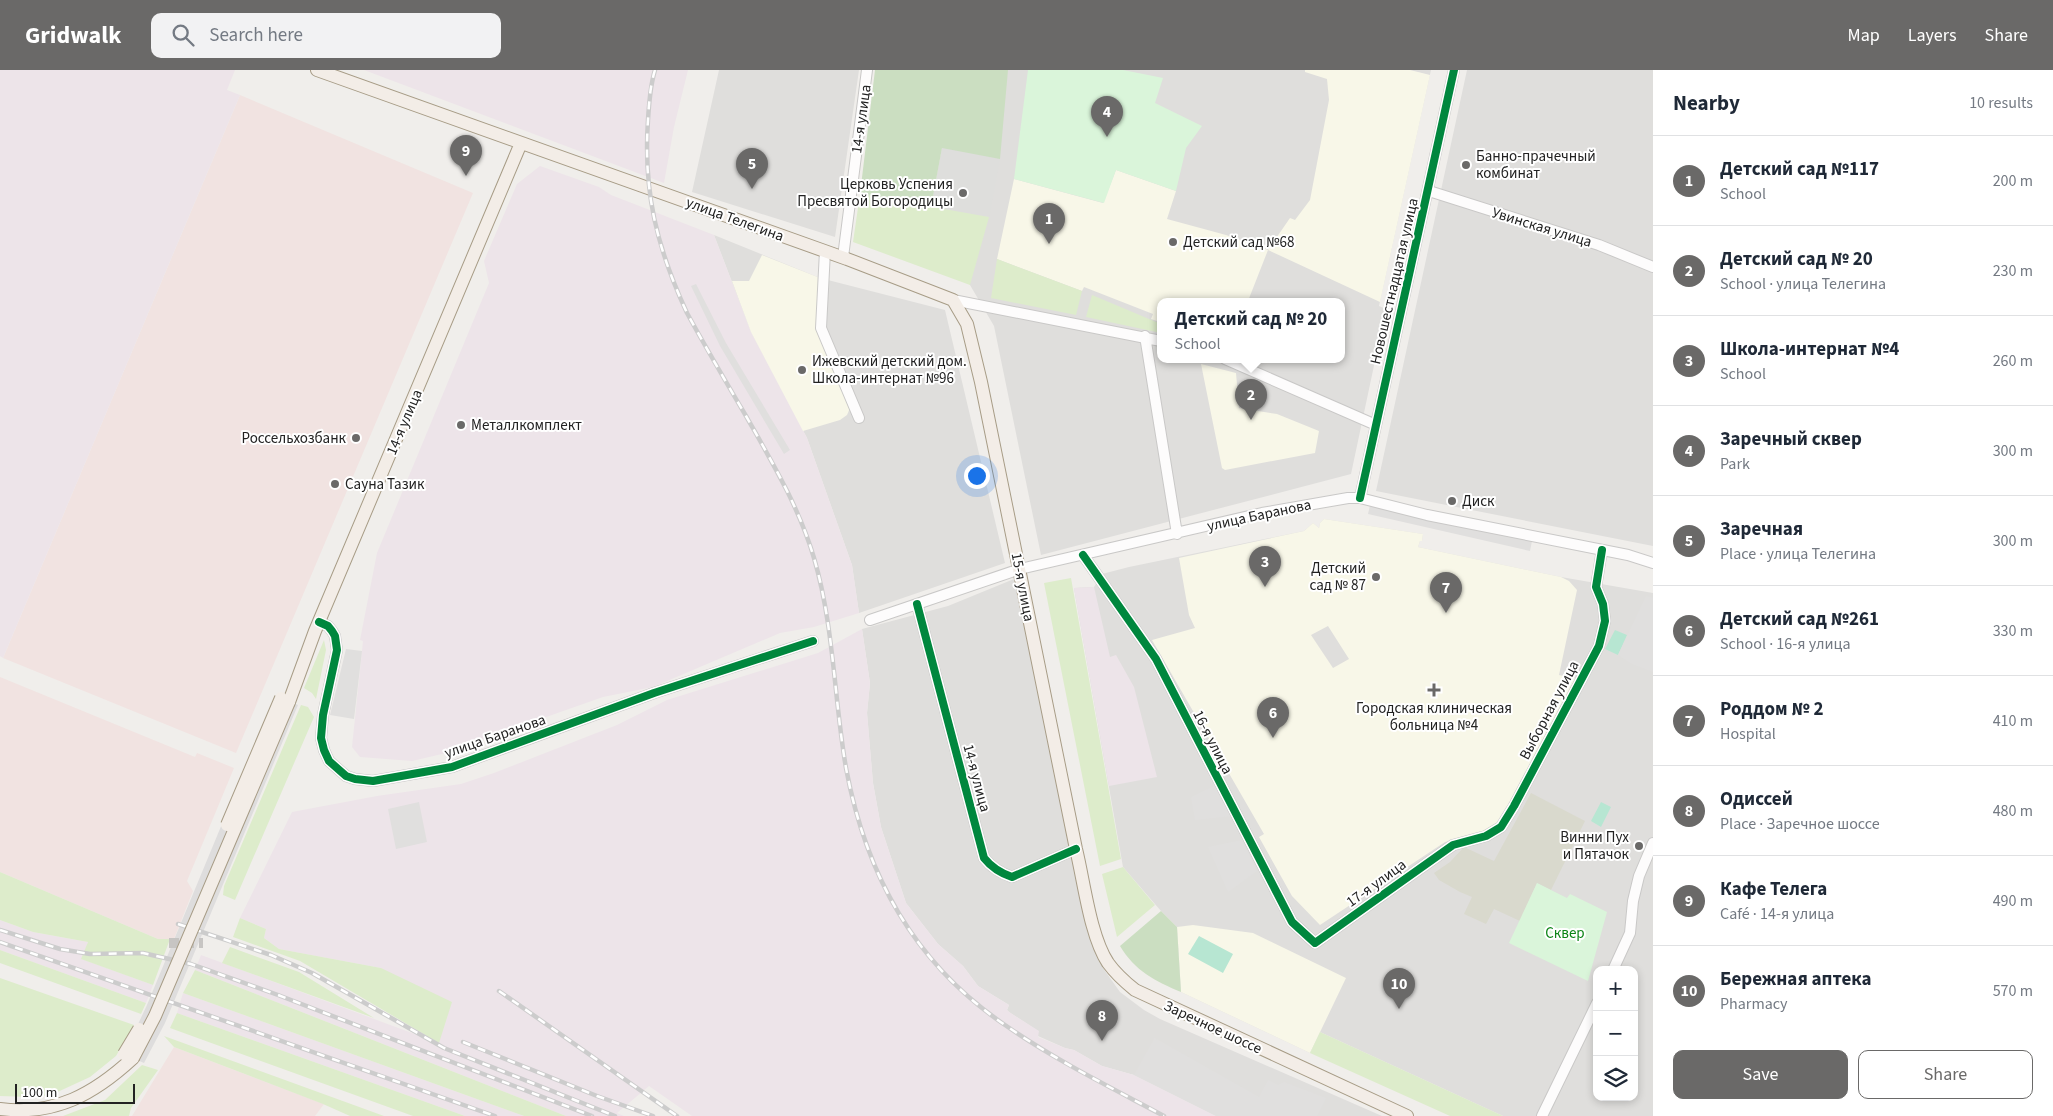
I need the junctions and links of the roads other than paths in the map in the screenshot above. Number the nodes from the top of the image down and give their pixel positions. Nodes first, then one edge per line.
1 (317, 70) edge
2 (867, 70) edge
3 (1454, 70) edge
4 (521, 143) junction
5 (1429, 192) junction
6 (825, 251) junction
7 (843, 257) junction
8 (1653, 267) edge
9 (953, 300) junction
10 (1145, 336) junction
11 (1157, 340) edge
12 (1234, 363) edge
13 (859, 418) dead end
14 (1376, 425) junction
15 (1360, 498) junction
16 (1177, 534) junction
17 (1602, 550) junction
18 (1083, 555) junction
19 (1653, 563) edge
20 (1020, 569) junction
21 (917, 604) junction
22 (870, 620) dead end
23 (317, 627) junction
24 (813, 641) dead end
25 (1653, 843) edge
26 (1453, 845) joint
27 (1076, 849) junction
28 (1083, 878) joint
29 (1314, 943) joint
30 (1615, 966) edge
31 (1593, 1011) edge
32 (128, 1056) junction
33 (0, 1101) edge
34 (0, 1109) edge
35 (1407, 1116) edge
36 (1542, 1116) edge

1 - 4 main road, улица Телегина
2 - 7 street, 14-я улица
3 - 5 street, Новошестнадцатая улица
4 - 6 main road, улица Телегина
4 - 23 main road, 14-я улица
5 - 8 street, Увинская улица
5 - 14 street, Новошестнадцатая улица
6 - 7 main road, улица Телегина
6 - 13 street
7 - 9 main road, улица Телегина
9 - 10 street, улица Телегина
9 - 20 main road, 15-я улица
10 - 11 street, улица Телегина
10 - 16 street
12 - 14 street
14 - 15 street, Новошестнадцатая улица
15 - 16 street, улица Баранова
15 - 17 street, улица Баранова
16 - 18 street, улица Баранова
17 - 19 street, улица Баранова
17 - 26 street, Выборная улица
18 - 20 street, улица Баранова
18 - 29 street, 16-я улица
20 - 21 street, улица Баранова
20 - 27 main road, 15-я улица
21 - 22 street, улица Баранова
21 - 27 street, 14-я улица
23 - 24 street, улица Баранова
23 - 32 main road, 14-я улица, bridge
25 - 30 street
26 - 29 street, 17-я улица
27 - 28 main road, 15-я улица
28 - 35 main road, Заречное шоссе
31 - 36 street
32 - 33 main road
32 - 34 main road

